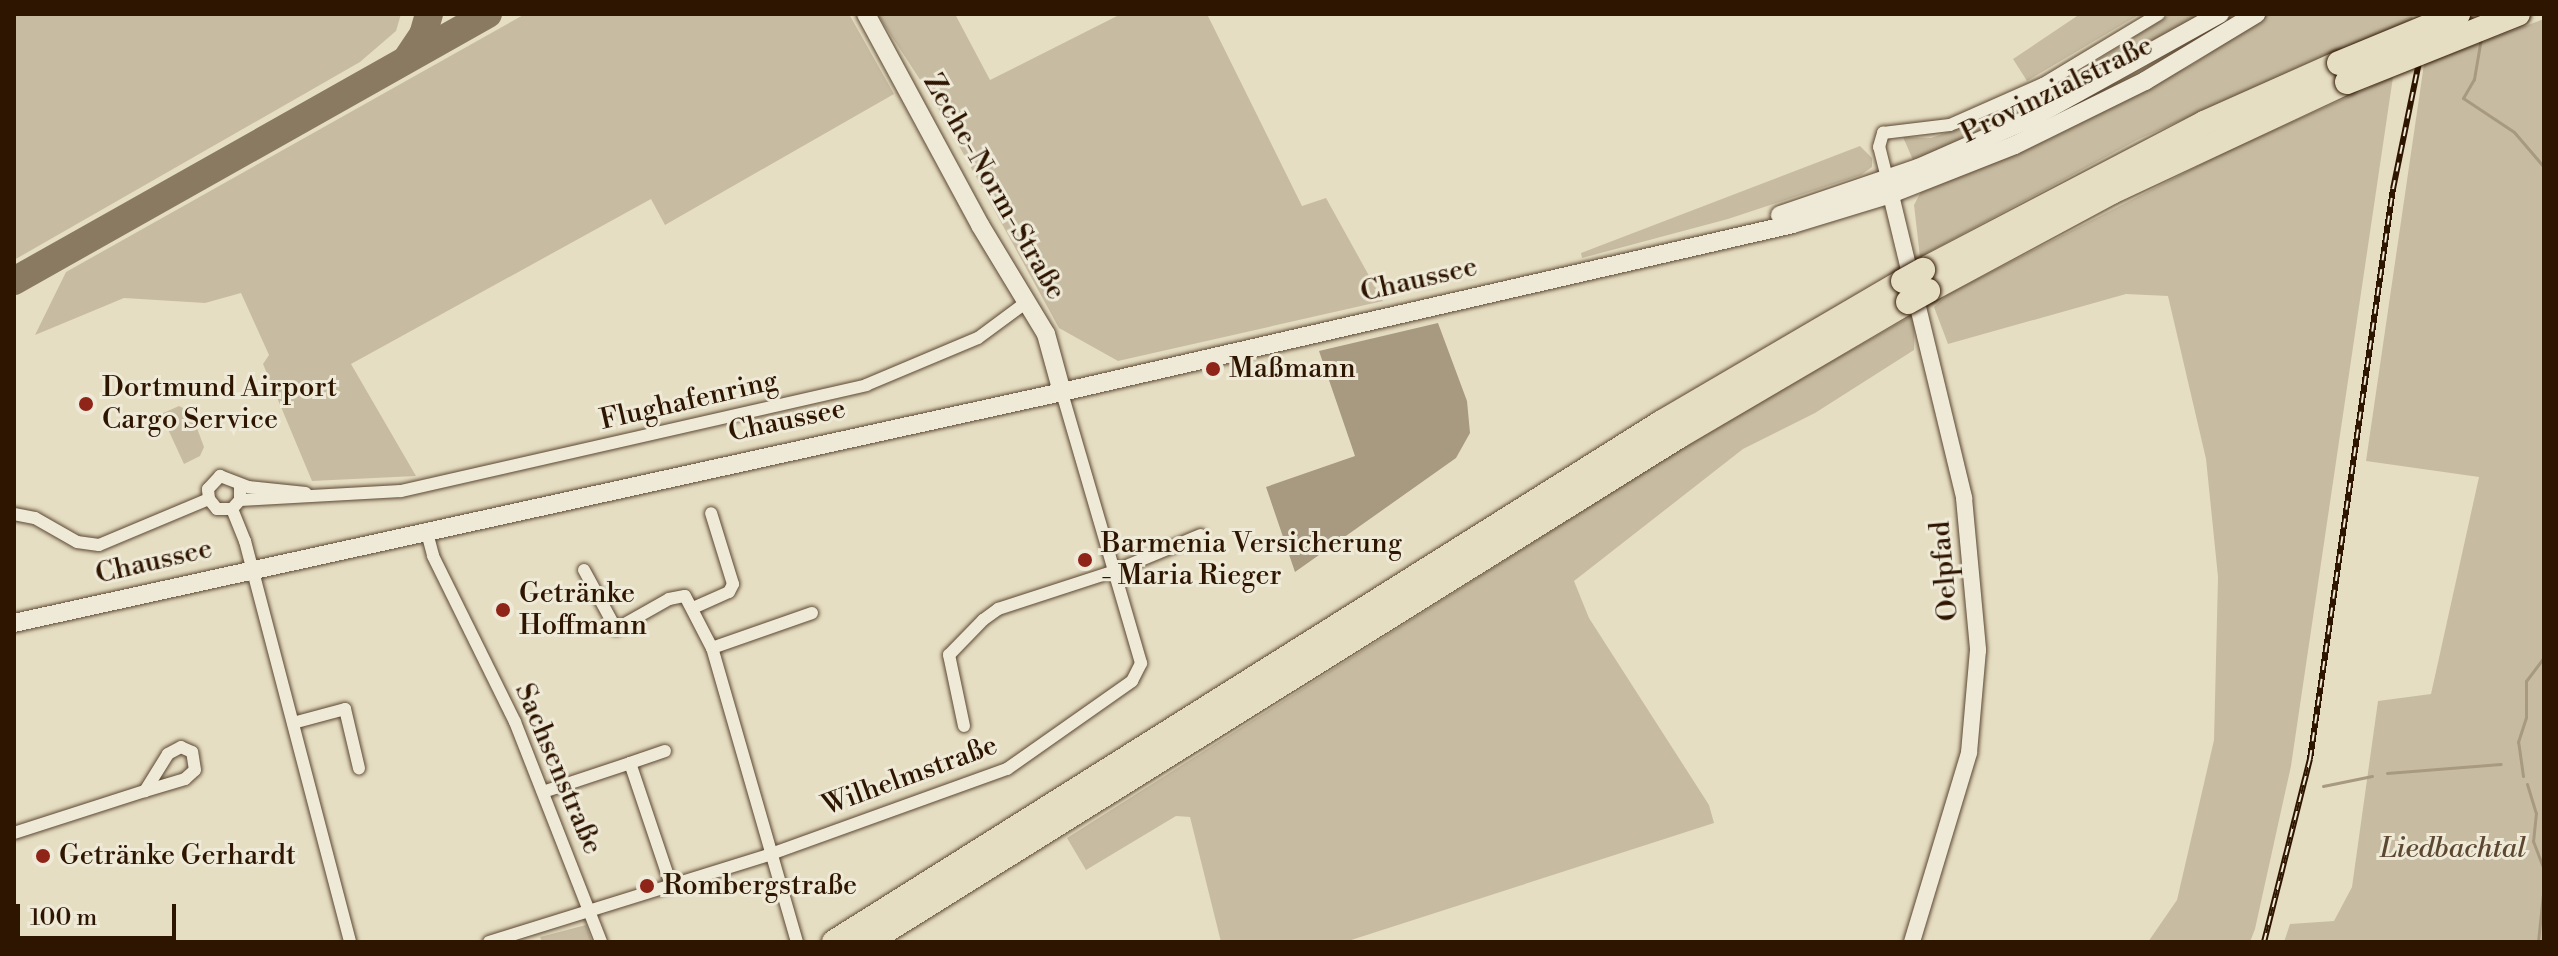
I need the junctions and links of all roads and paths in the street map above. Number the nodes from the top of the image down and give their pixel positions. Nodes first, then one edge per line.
1 (866, 14) edge
2 (2159, 14) edge
3 (2220, 14) edge
4 (2256, 14) edge
5 (2458, 14) edge
6 (2518, 14) edge
7 (2343, 73) junction
8 (1889, 186) junction
9 (1915, 286) junction
10 (1028, 301) junction
11 (1062, 392) junction
12 (240, 485) junction
13 (341, 497) junction
14 (209, 499) junction
15 (236, 504) junction
16 (711, 513) dead end
17 (14, 514) edge
18 (426, 529) junction
19 (1201, 535) dead end
20 (252, 567) junction
21 (584, 570) dead end
22 (1112, 572) junction
23 (693, 608) junction
24 (812, 613) dead end
25 (14, 623) edge
26 (712, 648) junction
27 (293, 723) junction
28 (964, 726) dead end
29 (665, 751) dead end
30 (630, 763) junction
31 (359, 768) dead end
32 (145, 791) dead end
33 (543, 792) junction
34 (14, 833) edge
35 (768, 855) junction
36 (671, 885) junction
37 (591, 910) junction
38 (350, 942) edge
39 (489, 942) edge
40 (601, 942) edge
41 (797, 942) edge
42 (834, 942) edge
43 (868, 942) edge
44 (1912, 942) edge

1 - 10 main road, Zeche-Norm-Straße
2 - 8 street, Provinzialstraße
3 - 8 main road, Provinzialstraße
4 - 8 main road, Provinzialstraße
5 - 7 highway, bridge
6 - 7 highway, bridge
7 - 9 highway
8 - 11 main road, Chaussee
8 - 44 street, Oelpfad
9 - 42 highway
9 - 43 highway
10 - 11 main road, Zeche-Norm-Straße
10 - 13 street, Flughafenring
11 - 18 main road, Chaussee
11 - 22 street, Wilhelmstraße
12 - 13 street, Flughafenring
12 - 14 street, Flughafenring
12 - 15 street
13 - 15 street, Flughafenring
14 - 15 street, Flughafenring
14 - 17 street, Flughafenring
15 - 20 street
16 - 23 street
18 - 20 main road, Chaussee
18 - 33 street, Sachsenstraße
19 - 22 street
20 - 25 main road, Chaussee
20 - 27 street
21 - 23 street
22 - 28 street
22 - 35 street, Wilhelmstraße
23 - 26 street
24 - 26 street
26 - 35 street
27 - 31 street
27 - 38 street
29 - 30 street
30 - 33 street
30 - 36 street
32 - 34 street
33 - 37 street, Sachsenstraße
35 - 36 street, Wilhelmstraße
35 - 41 street
36 - 37 street, Wilhelmstraße
37 - 39 street, Wilhelmstraße
37 - 40 street, Sachsenstraße

